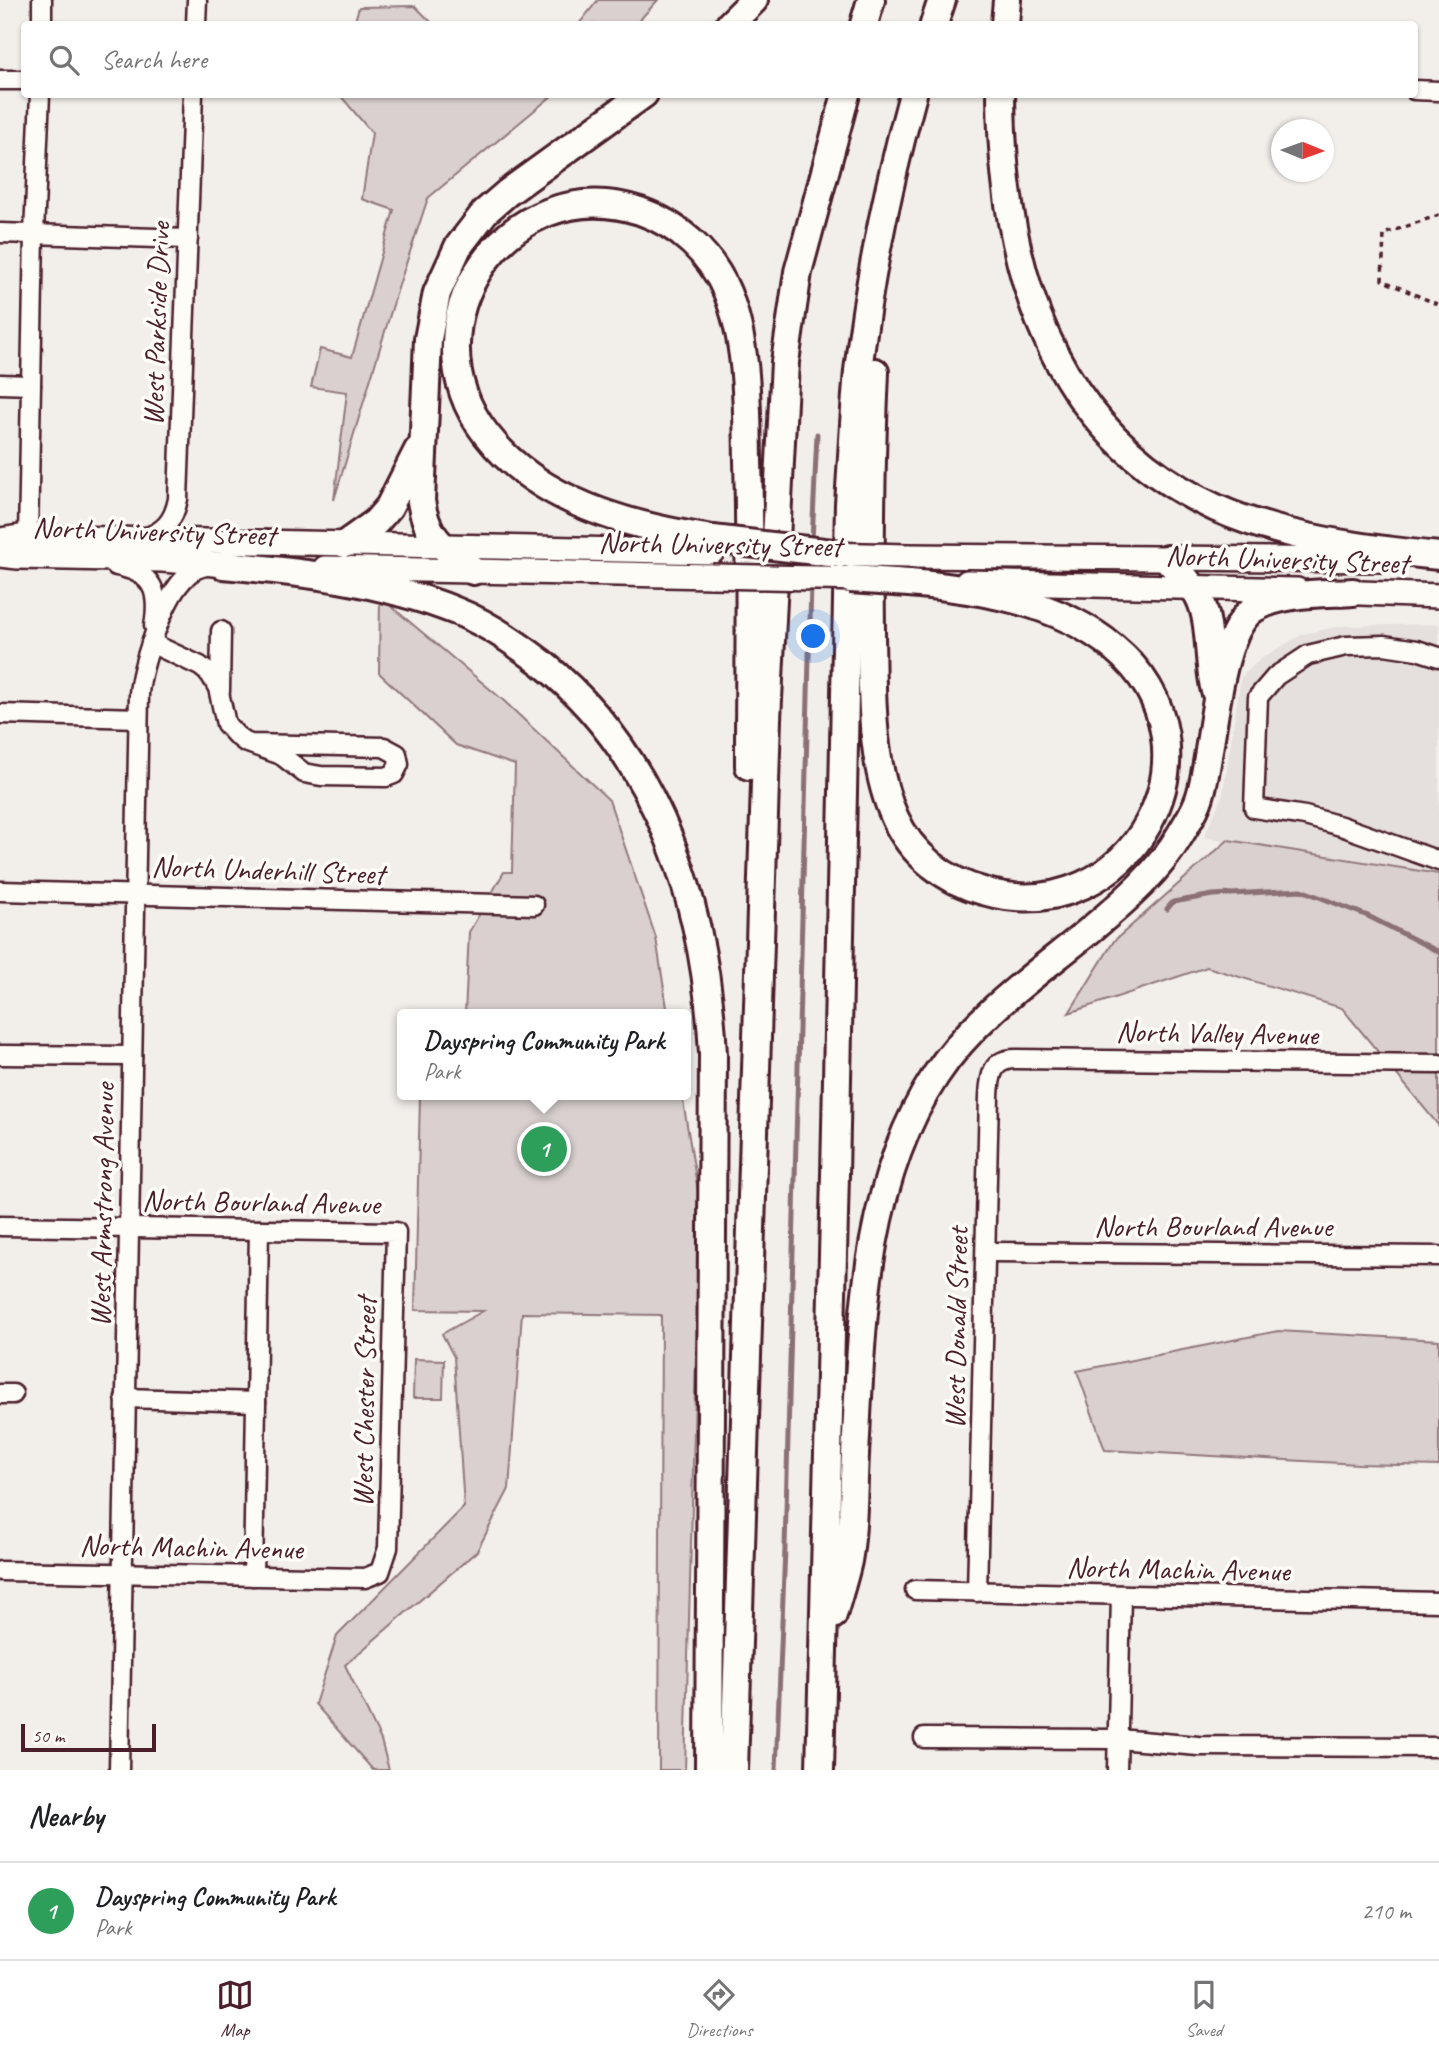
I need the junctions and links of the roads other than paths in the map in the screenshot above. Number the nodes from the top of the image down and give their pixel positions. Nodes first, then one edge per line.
1 (43, 0) edge
2 (197, 0) edge
3 (754, 0) edge
4 (871, 0) edge
5 (942, 0) edge
6 (1007, 0) edge
7 (42, 21) edge
8 (196, 21) edge
9 (733, 21) edge
10 (865, 21) edge
11 (935, 21) edge
12 (1005, 21) edge
13 (0, 80) edge
14 (21, 80) edge
15 (1418, 90) edge
16 (1439, 91) edge
17 (40, 98) edge
18 (193, 98) edge
19 (638, 98) edge
20 (845, 98) edge
21 (912, 98) edge
22 (1001, 98) edge
23 (893, 167) junction
24 (0, 233) edge
25 (34, 234) junction
26 (187, 239) junction
27 (0, 384) edge
28 (31, 385) junction
29 (422, 442) junction
30 (28, 537) junction
31 (143, 538) junction
32 (0, 540) edge
33 (345, 544) junction
34 (713, 545) junction
35 (443, 547) junction
36 (0, 555) edge
37 (74, 558) junction
38 (1439, 558) edge
39 (1167, 559) junction
40 (220, 564) junction
41 (845, 566) junction
42 (473, 571) junction
43 (909, 582) junction
44 (1192, 586) junction
45 (1353, 592) junction
46 (1439, 596) edge
47 (220, 631) dead end
48 (151, 643) junction
49 (1439, 657) edge
50 (219, 692) junction
51 (1216, 696) junction
52 (0, 714) edge
53 (138, 718) junction
54 (253, 744) junction
55 (1439, 861) edge
56 (0, 891) edge
57 (136, 894) junction
58 (534, 905) dead end
59 (0, 1055) edge
60 (132, 1056) junction
61 (1439, 1064) edge
62 (995, 1066) joint
63 (753, 1197) junction
64 (0, 1226) edge
65 (130, 1228) junction
66 (259, 1230) junction
67 (396, 1232) joint
68 (987, 1252) junction
69 (1439, 1256) edge
70 (125, 1398) junction
71 (256, 1402) junction
72 (0, 1571) edge
73 (380, 1572) joint
74 (122, 1574) junction
75 (253, 1576) junction
76 (915, 1590) dead end
77 (977, 1592) junction
78 (1121, 1595) junction
79 (1439, 1602) edge
80 (824, 1651) junction
81 (924, 1738) dead end
82 (1118, 1739) junction
83 (1439, 1747) edge
84 (119, 1770) edge
85 (709, 1770) edge
86 (734, 1770) edge
87 (820, 1770) edge
88 (1117, 1770) edge

1 - 7 street
2 - 8 street
3 - 9 highway
4 - 10 highway
5 - 11 highway
6 - 12 highway
13 - 14 street
15 - 16 street
17 - 25 street
18 - 26 street, West Parkside Drive
19 - 29 highway
20 - 63 highway
21 - 23 highway
22 - 38 highway
23 - 43 highway
23 - 80 highway
24 - 25 street
25 - 26 street
25 - 28 street
26 - 31 street, West Parkside Drive
27 - 28 street
28 - 30 street
29 - 33 highway
29 - 35 highway
30 - 31 main road, North University Street
30 - 32 main road, North University Street
31 - 33 main road, North University Street
33 - 35 main road, North University Street
34 - 35 main road, North University Street
34 - 41 highway, bridge
34 - 63 highway
35 - 42 highway
36 - 37 main road, North University Street
37 - 40 main road, North University Street
37 - 48 street, West Armstrong Avenue
38 - 39 main road, North University Street
39 - 41 main road, North University Street, bridge
39 - 44 highway
40 - 42 main road, North University Street
40 - 48 street, West Armstrong Avenue
40 - 85 highway
41 - 42 main road, North University Street, bridge
41 - 43 highway, bridge
43 - 44 main road, North University Street
44 - 45 main road, North University Street
44 - 51 highway
45 - 46 main road, North University Street
45 - 51 highway
47 - 50 street
48 - 50 street
48 - 53 street, West Armstrong Avenue
49 - 55 street
50 - 54 street
51 - 80 highway
52 - 53 street
53 - 57 street, West Armstrong Avenue
54 - 54 street
56 - 57 street, North Underhill Street
57 - 58 street, North Underhill Street
57 - 60 street, West Armstrong Avenue
59 - 60 street
60 - 65 street, West Armstrong Avenue
61 - 62 street, North Valley Avenue
62 - 68 street, West Donald Street
63 - 86 highway
64 - 65 street, North Bourland Avenue
65 - 66 street, North Bourland Avenue
65 - 70 street, West Armstrong Avenue
66 - 67 street, North Bourland Avenue
66 - 71 street
67 - 73 street, West Chester Street
68 - 69 street, North Bourland Avenue
68 - 77 street, West Donald Street
70 - 71 street
70 - 74 street, West Armstrong Avenue
71 - 75 street
72 - 74 street, North Machin Avenue
73 - 75 street, North Machin Avenue
74 - 75 street, North Machin Avenue
74 - 84 street, West Armstrong Avenue
76 - 77 street, North Machin Avenue
77 - 78 street, North Machin Avenue
78 - 79 street, North Machin Avenue
78 - 82 street
80 - 87 highway
81 - 82 street
82 - 83 street
82 - 88 street

